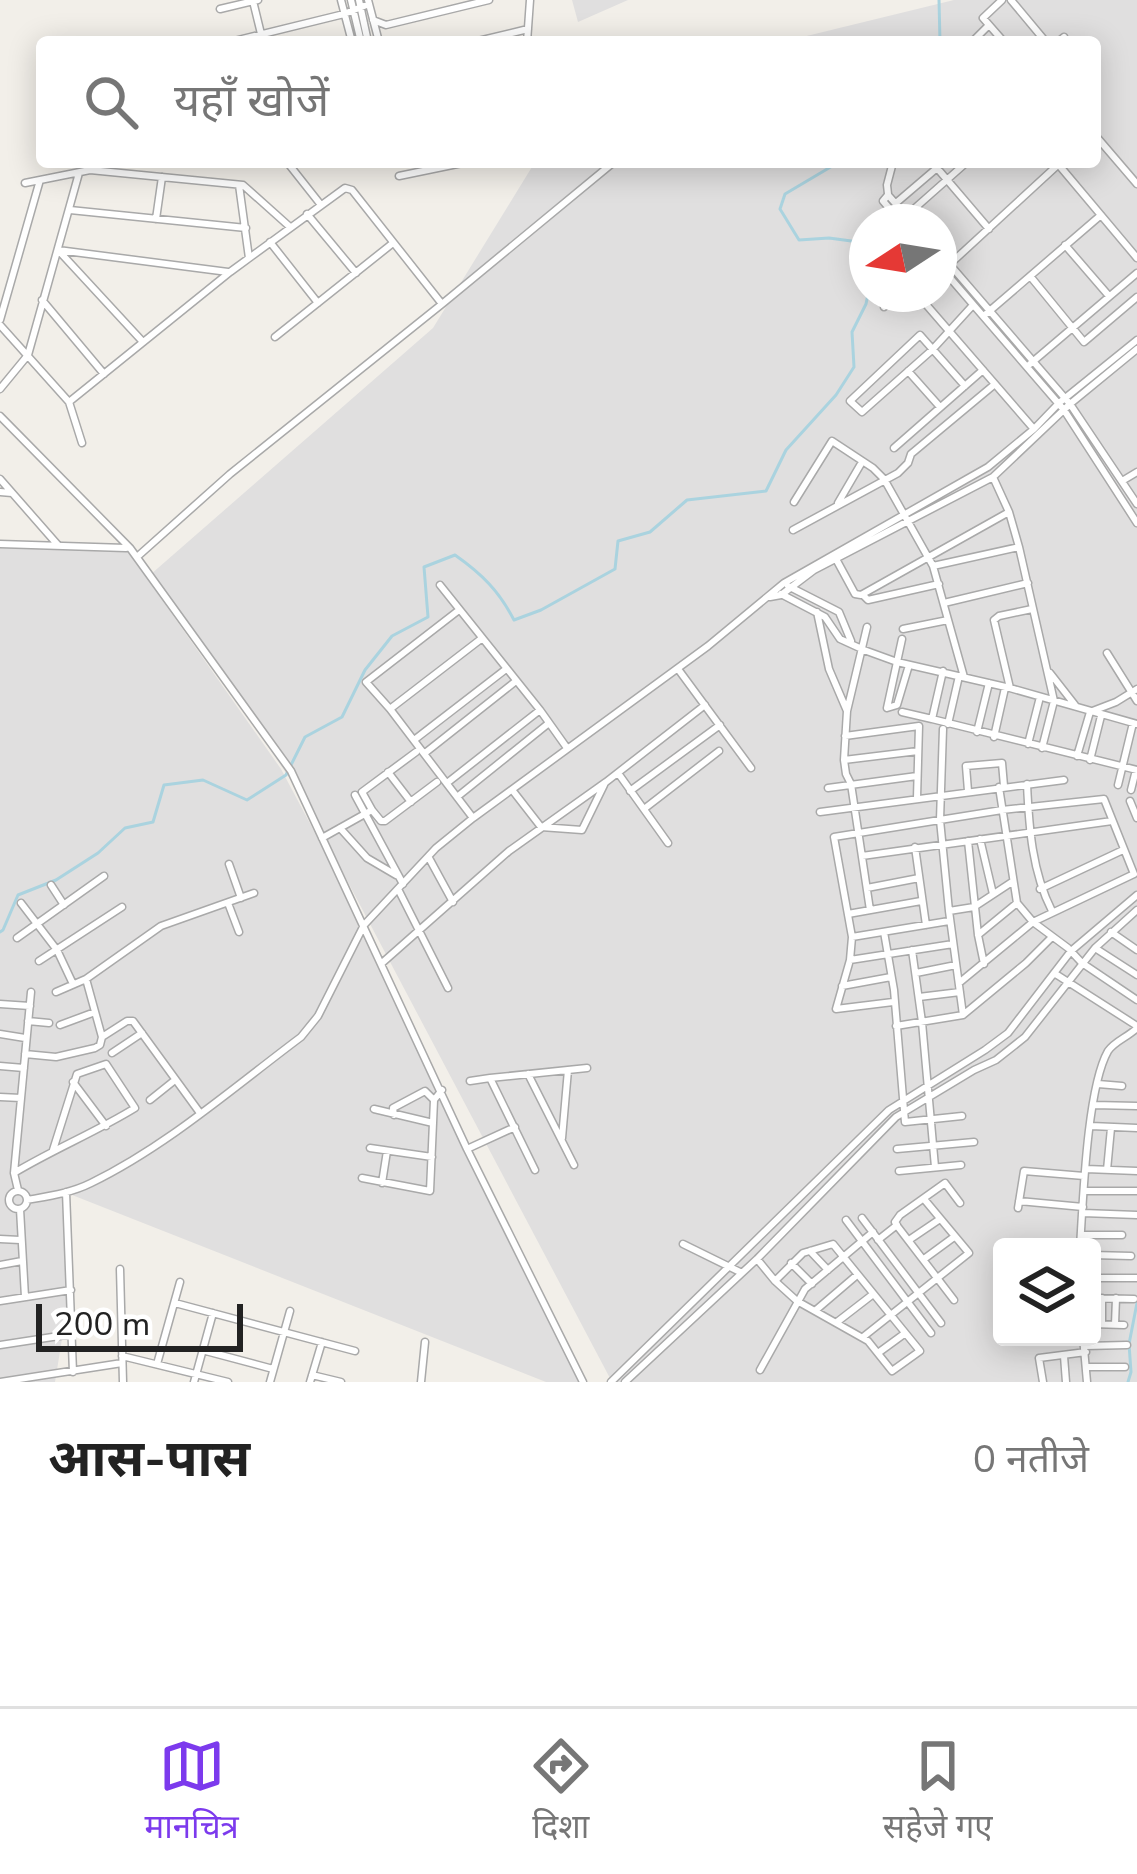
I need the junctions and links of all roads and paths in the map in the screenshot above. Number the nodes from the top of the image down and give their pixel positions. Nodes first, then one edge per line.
1 (341, 0) edge
2 (489, 0) edge
3 (530, 0) edge
4 (1002, 0) edge
5 (1012, 0) edge
6 (256, 1) edge
7 (360, 3) edge
8 (220, 9) dead end
9 (344, 14) junction
10 (373, 20) junction
11 (989, 25) junction
12 (528, 29) junction
13 (262, 36) edge
14 (269, 36) edge
15 (350, 36) edge
16 (363, 36) edge
17 (377, 36) edge
18 (499, 36) edge
19 (527, 36) edge
20 (978, 36) edge
21 (999, 36) edge
22 (1041, 36) edge
23 (1101, 142) edge
24 (292, 168) edge
25 (429, 168) edge
26 (607, 168) edge
27 (891, 168) edge
28 (937, 168) edge
29 (941, 168) edge
30 (960, 168) edge
31 (1053, 168) edge
32 (1062, 168) edge
33 (80, 173) junction
34 (399, 176) dead end
35 (162, 177) junction
36 (40, 180) junction
37 (947, 180) junction
38 (25, 183) dead end
39 (1137, 184) edge
40 (239, 185) junction
41 (888, 195) junction
42 (896, 203) joint
43 (888, 204) edge
44 (923, 204) edge
45 (321, 205) junction
46 (69, 210) junction
47 (307, 214) junction
48 (1101, 214) junction
49 (156, 219) junction
50 (290, 226) junction
51 (246, 228) junction
52 (989, 229) junction
53 (269, 242) junction
54 (393, 243) junction
55 (1065, 245) junction
56 (58, 250) junction
57 (957, 256) edge
58 (249, 258) junction
59 (1137, 258) edge
60 (230, 272) junction
61 (1137, 273) edge
62 (356, 274) junction
63 (1030, 276) junction
64 (957, 282) edge
65 (957, 283) edge
66 (1109, 296) junction
67 (1137, 297) edge
68 (42, 300) junction
69 (318, 303) junction
70 (442, 304) junction
71 (974, 305) junction
72 (933, 312) edge
73 (986, 314) junction
74 (0, 322) edge
75 (1071, 326) junction
76 (950, 331) junction
77 (275, 337) dead end
78 (1137, 340) edge
79 (143, 342) junction
80 (1137, 349) edge
81 (932, 350) junction
82 (28, 355) junction
83 (1030, 364) junction
84 (908, 370) junction
85 (983, 370) junction
86 (104, 374) junction
87 (995, 384) junction
88 (965, 386) junction
89 (0, 388) edge
90 (69, 402) junction
91 (1064, 404) junction
92 (940, 407) junction
93 (0, 416) edge
94 (1037, 432) junction
95 (82, 443) dead end
96 (894, 448) dead end
97 (862, 462) junction
98 (1137, 472) edge
99 (993, 477) junction
100 (0, 479) edge
101 (884, 479) junction
102 (1122, 481) junction
103 (0, 492) edge
104 (12, 493) junction
105 (794, 502) dead end
106 (1137, 504) edge
107 (836, 506) junction
108 (1009, 512) junction
109 (907, 518) junction
110 (1137, 524) edge
111 (793, 530) dead end
112 (0, 544) edge
113 (58, 545) junction
114 (1019, 547) junction
115 (130, 548) junction
116 (137, 557) junction
117 (836, 559) junction
118 (931, 562) junction
119 (1028, 583) junction
120 (939, 584) junction
121 (440, 585) dead end
122 (787, 585) junction
123 (778, 592) junction
124 (863, 594) junction
125 (944, 603) junction
126 (1034, 608) junction
127 (459, 610) junction
128 (836, 610) junction
129 (817, 612) junction
130 (948, 620) junction
131 (867, 627) dead end
132 (904, 628) dead end
133 (482, 638) junction
134 (902, 639) dead end
135 (853, 644) junction
136 (863, 650) junction
137 (1107, 653) dead end
138 (897, 662) junction
139 (909, 665) junction
140 (677, 668) junction
141 (506, 669) junction
142 (1048, 670) junction
143 (943, 671) junction
144 (961, 676) junction
145 (516, 681) junction
146 (989, 682) junction
147 (1008, 687) junction
148 (1135, 694) edge
149 (1040, 697) junction
150 (1054, 701) junction
151 (461, 704) junction
152 (705, 704) junction
153 (390, 709) junction
154 (1078, 709) junction
155 (540, 710) junction
156 (848, 711) junction
157 (902, 712) dead end
158 (1090, 712) junction
159 (1101, 715) junction
160 (472, 716) junction
161 (932, 719) junction
162 (550, 723) junction
163 (1135, 723) edge
164 (720, 725) junction
165 (945, 726) junction
166 (977, 731) junction
167 (845, 736) junction
168 (994, 736) junction
169 (414, 740) junction
170 (1028, 744) junction
171 (494, 746) junction
172 (567, 748) junction
173 (1042, 748) junction
174 (918, 751) junction
175 (420, 752) junction
176 (719, 752) dead end
177 (1077, 756) junction
178 (504, 759) junction
179 (844, 760) junction
180 (1090, 760) junction
181 (1122, 767) junction
182 (751, 768) dead end
183 (1137, 769) edge
184 (388, 772) junction
185 (618, 772) junction
186 (917, 776) junction
187 (1064, 780) dead end
188 (606, 782) junction
189 (442, 783) junction
190 (851, 784) junction
191 (1027, 784) junction
192 (1118, 785) dead end
193 (1001, 787) junction
194 (828, 788) dead end
195 (512, 790) junction
196 (630, 790) junction
197 (1131, 790) dead end
198 (968, 791) junction
199 (355, 795) dead end
200 (457, 796) junction
201 (940, 796) junction
202 (917, 798) junction
203 (1130, 801) dead end
204 (411, 802) junction
205 (854, 807) junction
206 (1028, 807) junction
207 (644, 808) junction
208 (1002, 810) junction
209 (369, 812) junction
210 (820, 812) dead end
211 (473, 818) junction
212 (1137, 818) edge
213 (940, 820) junction
214 (1112, 821) junction
215 (541, 827) junction
216 (340, 828) junction
217 (859, 832) junction
218 (1030, 832) junction
219 (1005, 836) junction
220 (322, 838) junction
221 (980, 839) junction
222 (968, 841) junction
223 (668, 843) dead end
224 (944, 845) junction
225 (915, 847) junction
226 (1123, 850) junction
227 (429, 856) junction
228 (862, 856) junction
229 (229, 864) dead end
230 (1135, 874) edge
231 (104, 876) dead end
232 (919, 878) junction
233 (1012, 882) junction
234 (400, 883) junction
235 (51, 885) dead end
236 (867, 888) junction
237 (1040, 889) junction
238 (254, 893) dead end
239 (993, 894) junction
240 (1137, 895) edge
241 (241, 898) junction
242 (922, 901) junction
243 (454, 902) junction
244 (21, 903) dead end
245 (228, 903) junction
246 (1017, 903) junction
247 (64, 904) junction
248 (122, 907) dead end
249 (974, 907) junction
250 (869, 910) junction
251 (1137, 910) edge
252 (1052, 911) junction
253 (848, 914) junction
254 (950, 916) junction
255 (1129, 917) junction
256 (1034, 922) junction
257 (37, 923) junction
258 (1137, 923) edge
259 (364, 925) junction
260 (926, 925) junction
261 (418, 929) junction
262 (238, 932) dead end
263 (884, 932) junction
264 (1111, 932) junction
265 (978, 934) junction
266 (852, 937) junction
267 (1052, 937) junction
268 (17, 938) dead end
269 (953, 944) junction
270 (1068, 948) junction
271 (1095, 948) junction
272 (57, 950) junction
273 (912, 950) junction
274 (1137, 950) edge
275 (887, 954) junction
276 (850, 960) junction
277 (39, 961) dead end
278 (1082, 962) junction
279 (382, 963) junction
280 (984, 964) junction
281 (956, 965) junction
282 (916, 973) junction
283 (1054, 973) junction
284 (1137, 975) edge
285 (892, 976) junction
286 (86, 979) junction
287 (1066, 983) junction
288 (73, 985) junction
289 (842, 986) junction
290 (448, 988) dead end
291 (959, 988) junction
292 (31, 992) dead end
293 (56, 992) dead end
294 (919, 998) junction
295 (1137, 1000) edge
296 (893, 1002) junction
297 (0, 1004) edge
298 (30, 1006) junction
299 (95, 1012) junction
300 (963, 1015) junction
301 (28, 1021) junction
302 (922, 1022) junction
303 (49, 1023) dead end
304 (59, 1025) dead end
305 (896, 1026) junction
306 (1137, 1027) edge
307 (142, 1033) junction
308 (0, 1034) edge
309 (102, 1036) junction
310 (26, 1038) junction
311 (112, 1053) dead end
312 (25, 1054) junction
313 (0, 1066) edge
314 (24, 1068) junction
315 (587, 1068) dead end
316 (568, 1070) junction
317 (528, 1074) junction
318 (490, 1078) junction
319 (175, 1080) junction
320 (470, 1081) dead end
321 (73, 1082) junction
322 (1098, 1084) junction
323 (926, 1085) junction
324 (1122, 1087) dead end
325 (442, 1090) junction
326 (425, 1091) junction
327 (0, 1097) edge
328 (21, 1098) junction
329 (904, 1099) junction
330 (928, 1099) junction
331 (150, 1100) dead end
332 (434, 1100) junction
333 (1094, 1105) junction
334 (1137, 1106) edge
335 (374, 1109) dead end
336 (905, 1111) junction
337 (200, 1113) junction
338 (394, 1115) junction
339 (962, 1116) dead end
340 (930, 1120) junction
341 (433, 1123) junction
342 (106, 1126) junction
343 (1091, 1126) junction
344 (515, 1127) junction
345 (1112, 1128) junction
346 (1137, 1128) edge
347 (863, 1135) junction
348 (562, 1140) junction
349 (870, 1142) junction
350 (974, 1142) dead end
351 (933, 1146) junction
352 (370, 1148) dead end
353 (467, 1149) junction
354 (897, 1149) dead end
355 (53, 1150) junction
356 (387, 1150) junction
357 (432, 1157) junction
358 (574, 1165) dead end
359 (961, 1165) dead end
360 (935, 1167) junction
361 (535, 1170) dead end
362 (1107, 1171) junction
363 (1137, 1171) edge
364 (899, 1172) dead end
365 (14, 1173) junction
366 (1085, 1173) junction
367 (823, 1174) junction
368 (362, 1178) dead end
369 (382, 1183) junction
370 (830, 1183) junction
371 (18, 1190) junction
372 (1084, 1191) junction
373 (1137, 1191) edge
374 (66, 1192) junction
375 (924, 1199) junction
376 (27, 1200) junction
377 (10, 1204) junction
378 (960, 1204) dead end
379 (0, 1207) edge
380 (20, 1209) junction
381 (1083, 1210) junction
382 (1137, 1215) edge
383 (862, 1218) dead end
384 (940, 1219) junction
385 (846, 1220) dead end
386 (897, 1225) junction
387 (1081, 1234) junction
388 (1122, 1235) dead end
389 (876, 1236) junction
390 (954, 1237) junction
391 (1081, 1238) edge
392 (0, 1239) edge
393 (21, 1240) junction
394 (909, 1240) junction
395 (862, 1241) junction
396 (683, 1244) dead end
397 (809, 1250) junction
398 (748, 1251) junction
399 (1101, 1256) edge
400 (1131, 1256) dead end
401 (844, 1257) junction
402 (757, 1258) junction
403 (924, 1259) junction
404 (22, 1261) junction
405 (791, 1263) junction
406 (0, 1264) edge
407 (731, 1267) junction
408 (120, 1269) dead end
409 (828, 1270) junction
410 (742, 1273) junction
411 (857, 1275) junction
412 (938, 1278) junction
413 (1101, 1278) edge
414 (1137, 1278) edge
415 (775, 1281) junction
416 (179, 1282) dead end
417 (812, 1284) junction
418 (71, 1290) junction
419 (918, 1293) junction
420 (872, 1295) junction
421 (25, 1297) junction
422 (1102, 1298) joint
423 (1116, 1298) junction
424 (1135, 1299) edge
425 (954, 1300) dead end
426 (0, 1301) edge
427 (797, 1301) junction
428 (907, 1301) junction
429 (176, 1303) junction
430 (816, 1310) junction
431 (290, 1311) dead end
432 (212, 1313) junction
433 (889, 1315) junction
434 (837, 1322) junction
435 (941, 1324) dead end
436 (1102, 1324) joint
437 (284, 1332) junction
438 (931, 1333) dead end
439 (73, 1334) junction
440 (904, 1334) junction
441 (862, 1337) junction
442 (322, 1342) junction
443 (425, 1342) dead end
444 (1101, 1345) edge
445 (1127, 1345) dead end
446 (0, 1346) edge
447 (1082, 1346) edge
448 (1084, 1346) edge
449 (202, 1350) junction
450 (355, 1351) dead end
451 (878, 1353) junction
452 (1064, 1354) junction
453 (122, 1360) junction
454 (157, 1364) junction
455 (1086, 1367) junction
456 (1125, 1367) dead end
457 (273, 1369) junction
458 (760, 1370) dead end
459 (74, 1372) junction
460 (195, 1377) edge
461 (59, 1378) edge
462 (311, 1379) edge
463 (619, 1381) edge
464 (0, 1382) edge
465 (123, 1382) edge
466 (228, 1382) edge
467 (269, 1382) edge
468 (340, 1382) edge
469 (422, 1382) edge
470 (584, 1382) edge
471 (1043, 1382) edge
472 (1066, 1382) edge
473 (1087, 1382) edge

1 - 9 street
2 - 10 street
3 - 12 street
4 - 11 street
5 - 22 street
6 - 8 street
6 - 13 street
7 - 9 street
7 - 10 street
7 - 16 street
9 - 14 street
9 - 15 street
10 - 17 street
11 - 20 street
11 - 21 street
12 - 18 street
12 - 19 street
23 - 39 street
24 - 45 street
25 - 34 street
26 - 70 street
27 - 41 street
28 - 42 street
29 - 37 street
30 - 37 street
31 - 52 street
32 - 48 street
33 - 35 street
33 - 36 street
33 - 46 street
35 - 40 street
35 - 49 street
36 - 38 street
36 - 74 street
37 - 44 street
37 - 52 street
40 - 50 street
40 - 51 street
41 - 42 street
41 - 43 street
45 - 47 street
45 - 54 street
46 - 49 street
46 - 56 street
47 - 50 street
47 - 62 street
48 - 55 street
48 - 59 street
49 - 51 street
50 - 53 street
51 - 58 street
52 - 57 street
53 - 58 street
53 - 69 street
54 - 62 street
54 - 70 street
55 - 63 street
55 - 66 street
56 - 60 street
56 - 68 street
56 - 79 street
58 - 60 street
60 - 79 street
61 - 66 street
62 - 69 street
63 - 73 street
63 - 75 street
64 - 73 street
65 - 71 street
66 - 75 street
67 - 75 street
68 - 82 street
68 - 86 street
69 - 77 street
70 - 116 street
71 - 73 street
71 - 76 street
72 - 76 street
73 - 83 street
74 - 82 street
75 - 83 street
76 - 81 street
76 - 85 street
78 - 91 street
79 - 86 street
80 - 91 street
81 - 84 street
81 - 84 street
81 - 88 street
82 - 89 street
82 - 90 street
83 - 91 street
84 - 92 street
85 - 87 street
85 - 88 street
86 - 90 street
87 - 94 street
87 - 101 street
88 - 92 street
90 - 95 street
91 - 94 street
91 - 102 street
91 - 110 street
92 - 96 street
93 - 115 street
94 - 99 street
94 - 109 street
97 - 101 street
97 - 105 street
97 - 107 street
98 - 102 street
99 - 108 street
99 - 109 street
100 - 104 street
101 - 107 street
101 - 109 street
102 - 106 street
103 - 104 street
104 - 113 street
107 - 111 street
108 - 114 street
108 - 118 street
109 - 117 street
109 - 118 street
109 - 122 street
112 - 113 street
113 - 115 street
114 - 118 street
114 - 119 street
115 - 116 street
116 - 220 street
117 - 122 street
117 - 124 street
118 - 120 street
118 - 124 street
119 - 125 street
119 - 126 street
120 - 124 street
120 - 125 street
121 - 127 street
122 - 123 street
122 - 128 street
123 - 129 street
123 - 140 street
125 - 130 street
126 - 142 street
126 - 147 street
127 - 133 street
127 - 153 street
128 - 129 street
128 - 135 street
129 - 135 street
129 - 156 street
130 - 132 street
130 - 144 street
131 - 136 street
133 - 141 street
133 - 153 street
134 - 138 street
135 - 136 street
136 - 138 street
136 - 156 street
137 - 148 street
138 - 139 street
138 - 139 street
139 - 143 street
140 - 152 street
140 - 172 street
141 - 145 street
141 - 151 street
142 - 150 street
142 - 154 street
143 - 144 street
143 - 161 street
144 - 146 street
144 - 165 street
145 - 155 street
145 - 160 street
146 - 147 street
146 - 166 street
147 - 149 street
147 - 168 street
148 - 158 street
149 - 150 street
149 - 170 street
150 - 154 street
150 - 173 street
151 - 160 street
151 - 169 street
152 - 164 street
152 - 185 street
153 - 169 street
154 - 158 street
155 - 162 street
155 - 171 street
156 - 167 street
157 - 161 street
158 - 159 street
158 - 177 street
159 - 163 street
159 - 180 street
160 - 175 street
161 - 165 street
162 - 172 street
162 - 178 street
163 - 181 street
164 - 182 street
164 - 196 street
165 - 166 street
165 - 201 street
166 - 168 street
167 - 174 street
167 - 179 street
168 - 170 street
169 - 175 street
170 - 173 street
171 - 178 street
171 - 189 street
172 - 195 street
173 - 177 street
174 - 179 street
174 - 186 street
175 - 184 street
175 - 189 street
176 - 207 street
177 - 180 street
178 - 200 street
179 - 190 street
180 - 181 street
181 - 183 street
181 - 192 street
183 - 197 street
184 - 204 street
184 - 209 street
185 - 188 street
185 - 196 street
186 - 190 street
186 - 202 street
187 - 191 street
188 - 215 street
188 - 215 street
189 - 200 street
189 - 204 street
190 - 194 street
190 - 205 street
191 - 193 street
191 - 206 street
193 - 198 street
193 - 198 street
193 - 208 street
195 - 211 street
195 - 215 street
196 - 207 street
198 - 201 street
199 - 209 street
200 - 211 street
201 - 202 street
201 - 213 street
202 - 205 street
203 - 212 street
204 - 209 street
205 - 210 street
205 - 217 street
206 - 208 street
206 - 214 street
206 - 218 street
207 - 223 street
208 - 213 street
208 - 219 street
209 - 216 street
209 - 234 street
211 - 227 street
213 - 217 street
213 - 224 street
214 - 218 street
214 - 226 street
215 - 243 street
216 - 220 street
216 - 234 street
217 - 228 street
217 - 253 street
218 - 219 street
218 - 237 street
219 - 221 street
219 - 233 street
220 - 259 street
221 - 222 street
221 - 239 street
222 - 224 street
222 - 249 street
224 - 225 street
224 - 254 street
225 - 228 street
225 - 232 street
226 - 230 street
226 - 237 street
227 - 234 street
227 - 243 street
228 - 236 street
229 - 241 street
230 - 252 street
231 - 247 street
232 - 236 street
232 - 242 street
233 - 239 street
233 - 246 street
234 - 259 street
234 - 261 street
235 - 247 street
236 - 250 street
237 - 252 street
238 - 241 street
239 - 249 street
240 - 270 street
241 - 245 street
242 - 250 street
242 - 260 street
243 - 261 street
244 - 257 street
245 - 262 street
245 - 286 street
246 - 256 street
246 - 265 street
247 - 257 street
248 - 272 street
249 - 254 street
249 - 265 street
250 - 253 street
251 - 255 street
252 - 256 street
253 - 266 street
254 - 260 street
254 - 269 street
255 - 258 street
255 - 264 street
256 - 267 street
256 - 280 street
257 - 268 street
257 - 272 street
259 - 279 street
259 - 337 street
260 - 263 street
261 - 279 street
261 - 290 street
263 - 266 street
263 - 275 street
264 - 271 street
264 - 274 street
265 - 280 street
266 - 276 street
267 - 270 street
267 - 300 street
269 - 273 street
269 - 281 street
270 - 278 street
270 - 283 street
271 - 278 street
271 - 284 street
272 - 277 street
272 - 288 street
273 - 275 street
273 - 282 street
275 - 276 street
275 - 285 street
276 - 289 street
278 - 287 street
278 - 295 street
279 - 325 street
280 - 291 street
281 - 282 street
281 - 291 street
282 - 294 street
283 - 287 street
283 - 323 street
285 - 289 street
285 - 296 street
286 - 288 street
286 - 299 street
287 - 306 street
287 - 330 street
288 - 293 street
289 - 296 street
291 - 294 street
291 - 300 street
292 - 298 street
294 - 302 street
296 - 305 street
297 - 298 street
298 - 301 street
299 - 304 street
299 - 309 street
300 - 302 street
301 - 303 street
301 - 310 street
302 - 305 street
302 - 323 street
305 - 329 street
306 - 322 street
307 - 309 street
307 - 311 street
307 - 319 street
308 - 310 street
309 - 312 street
310 - 312 street
312 - 314 street
313 - 314 street
314 - 328 street
315 - 316 street
316 - 317 street
316 - 348 street
317 - 318 street
317 - 348 street
318 - 320 street
318 - 344 street
319 - 331 street
319 - 337 street
321 - 342 street
321 - 342 street
321 - 355 street
322 - 324 street
322 - 333 street
323 - 329 street
323 - 330 street
325 - 326 street
325 - 332 street
325 - 353 street
326 - 332 street
326 - 338 street
327 - 328 street
328 - 365 street
329 - 336 street
329 - 347 street
330 - 336 street
330 - 340 street
332 - 341 street
333 - 334 street
333 - 343 street
335 - 338 street
336 - 340 street
336 - 349 street
337 - 374 street
338 - 341 street
339 - 340 street
340 - 351 street
341 - 357 street
342 - 355 street
343 - 345 street
343 - 366 street
344 - 353 street
344 - 361 street
345 - 346 street
345 - 362 street
347 - 349 street
347 - 367 street
348 - 358 street
349 - 370 street
350 - 351 street
351 - 354 street
351 - 360 street
352 - 356 street
353 - 470 street
355 - 365 street
356 - 357 street
356 - 369 street
357 - 369 street
359 - 360 street
360 - 364 street
362 - 363 street
362 - 366 street
365 - 371 street
366 - 372 street
366 - 381 street
367 - 370 street
367 - 398 street
368 - 369 street
370 - 402 street
371 - 376 street
371 - 377 street
372 - 373 street
372 - 381 street
374 - 376 street
374 - 418 street
375 - 378 street
375 - 384 street
375 - 386 street
376 - 380 street
377 - 379 street
377 - 380 street
380 - 393 street
381 - 382 street
381 - 387 street
383 - 389 street
384 - 390 street
384 - 394 street
385 - 395 street
386 - 389 street
386 - 394 street
387 - 388 street
387 - 391 street
389 - 395 street
389 - 419 street
390 - 403 street
390 - 412 street
392 - 393 street
393 - 404 street
394 - 403 street
395 - 401 street
395 - 428 street
396 - 407 street
397 - 401 street
397 - 405 street
397 - 409 street
398 - 402 street
398 - 407 street
399 - 400 street
401 - 409 street
401 - 411 street
402 - 410 street
402 - 415 street
403 - 412 street
404 - 406 street
404 - 421 street
405 - 415 street
405 - 417 street
407 - 410 street
407 - 463 street
408 - 453 street
409 - 417 street
410 - 463 street
411 - 420 street
411 - 430 street
412 - 419 street
412 - 425 street
413 - 414 street
415 - 427 street
416 - 429 street
417 - 427 street
418 - 421 street
418 - 439 street
419 - 428 street
419 - 435 street
420 - 433 street
420 - 434 street
421 - 426 street
422 - 423 street
422 - 436 street
423 - 424 street
423 - 436 street
427 - 430 street
427 - 458 street
428 - 433 street
428 - 438 street
429 - 432 street
429 - 454 street
430 - 434 street
431 - 437 street
432 - 437 street
432 - 449 street
433 - 440 street
433 - 441 street
434 - 441 street
437 - 442 street
437 - 457 street
439 - 446 street
439 - 459 street
440 - 451 street
440 - 451 street
441 - 451 street
442 - 450 street
442 - 462 street
443 - 469 street
444 - 445 street
447 - 452 street
448 - 455 street
449 - 457 street
449 - 460 street
452 - 471 street
452 - 472 street
453 - 454 street
453 - 459 street
453 - 465 street
454 - 460 street
455 - 456 street
455 - 473 street
457 - 467 street
459 - 461 street
460 - 466 street
461 - 464 street
462 - 468 street

